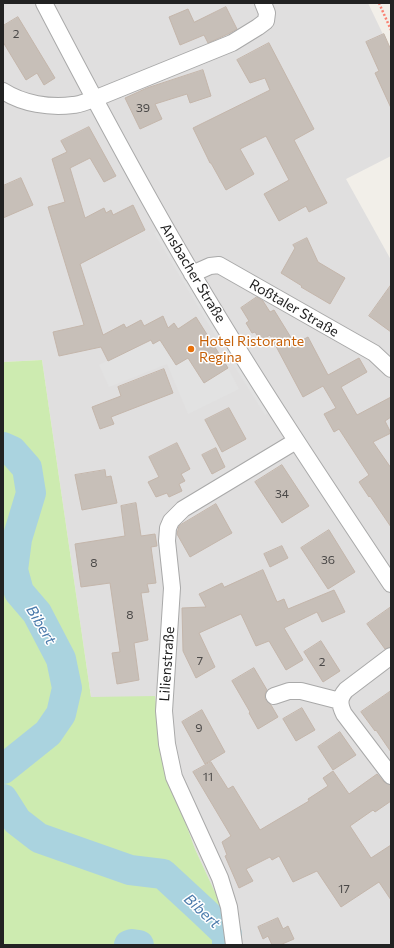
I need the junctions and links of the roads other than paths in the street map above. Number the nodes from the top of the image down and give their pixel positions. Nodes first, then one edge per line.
1 (44, 3) edge
2 (263, 3) edge
3 (3, 91) edge
4 (94, 99) junction
5 (192, 274) junction
6 (391, 368) edge
7 (296, 441) junction
8 (391, 584) edge
9 (391, 656) edge
10 (274, 696) dead end
11 (340, 701) junction
12 (391, 776) edge
13 (234, 945) edge

1 - 4 street, Ansbacher Straße
2 - 4 street
3 - 4 street
4 - 5 street, Ansbacher Straße
5 - 6 street, Roßtaler Straße
5 - 7 street, Ansbacher Straße
7 - 8 street, Ansbacher Straße
7 - 13 street, Lilienstraße
9 - 11 street
10 - 11 street
11 - 12 street

